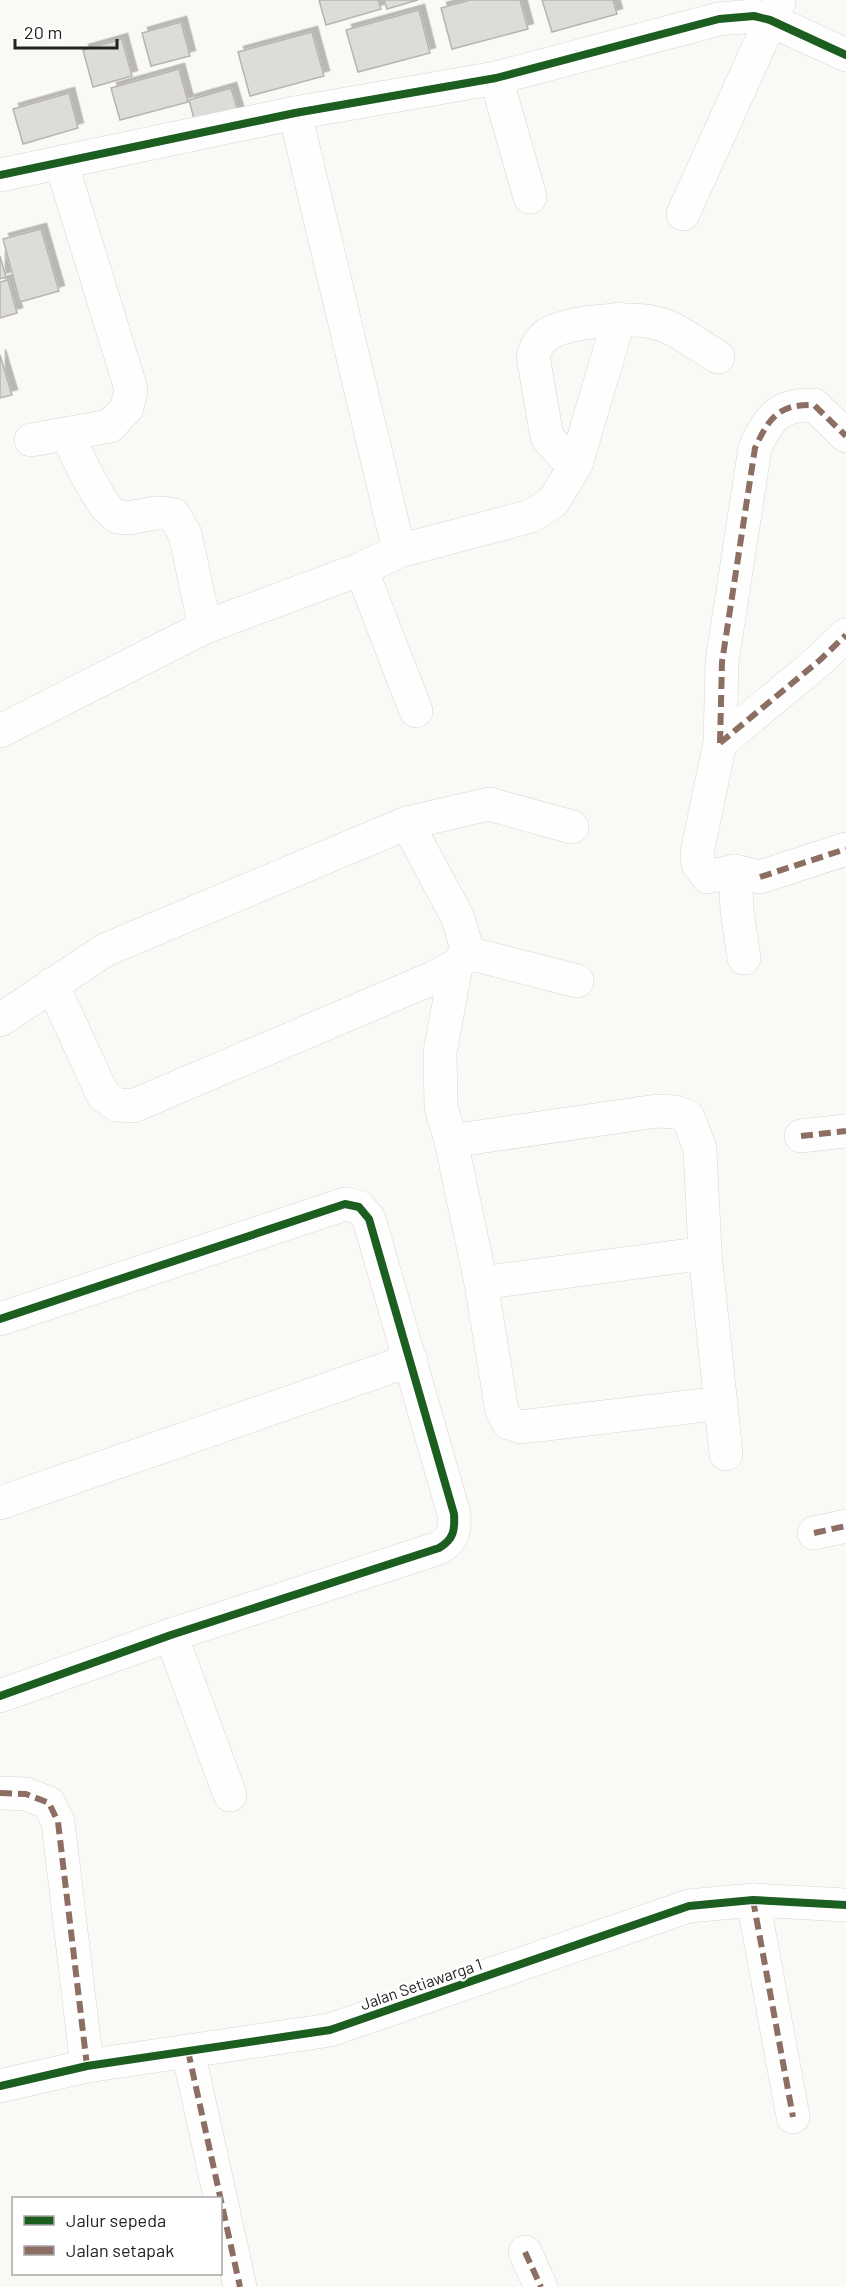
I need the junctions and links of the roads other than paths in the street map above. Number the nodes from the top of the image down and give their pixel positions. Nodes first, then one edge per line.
1 (775, 10) edge
2 (846, 55) edge
3 (496, 78) junction
4 (295, 113) junction
5 (61, 162) junction
6 (0, 175) edge
7 (530, 197) dead end
8 (682, 214) dead end
9 (618, 319) junction
10 (718, 357) dead end
11 (67, 435) junction
12 (846, 436) edge
13 (31, 440) dead end
14 (576, 464) junction
15 (399, 551) junction
16 (361, 569) junction
17 (206, 627) junction
18 (846, 635) edge
19 (416, 711) dead end
20 (0, 730) edge
21 (720, 743) junction
22 (407, 823) junction
23 (572, 827) dead end
24 (846, 849) edge
25 (735, 871) junction
26 (744, 958) dead end
27 (462, 959) junction
28 (577, 981) dead end
29 (51, 984) junction
30 (0, 1020) edge
31 (846, 1131) edge
32 (801, 1136) dead end
33 (451, 1141) junction
34 (705, 1253) junction
35 (481, 1283) junction
36 (0, 1319) edge
37 (411, 1360) junction
38 (721, 1403) junction
39 (726, 1454) dead end
40 (0, 1503) edge
41 (846, 1526) edge
42 (814, 1533) dead end
43 (171, 1635) junction
44 (0, 1696) edge
45 (0, 1793) edge
46 (230, 1795) dead end
47 (753, 1900) junction
48 (846, 1905) edge
49 (188, 2051) junction
50 (87, 2066) junction
51 (0, 2086) edge
52 (793, 2117) dead end
53 (220, 2197) edge
54 (222, 2205) edge
55 (525, 2252) dead end
56 (240, 2287) edge
57 (541, 2287) edge

1 - 2 street
1 - 3 street
1 - 8 street
3 - 4 street
3 - 7 street
4 - 5 street
4 - 15 street
5 - 6 street
5 - 11 street
9 - 10 street
9 - 14 street
9 - 14 street
11 - 13 street
11 - 17 street
12 - 21 street
14 - 15 street
15 - 16 street
16 - 17 street
16 - 19 street
17 - 20 street
18 - 21 street
21 - 25 street
22 - 23 street
22 - 27 street
22 - 29 street
24 - 25 street
25 - 26 street
27 - 28 street
27 - 29 street
27 - 33 street
29 - 30 street
31 - 32 street
33 - 34 street
33 - 35 street
34 - 35 street
34 - 38 street
35 - 38 street
36 - 37 street
37 - 40 street
37 - 43 street
38 - 39 street
41 - 42 street
43 - 44 street
43 - 46 street
45 - 50 street
47 - 48 street, Jalan Setiawarga 1
47 - 49 street, Jalan Setiawarga 1
47 - 52 street
49 - 50 street, Jalan Setiawarga 1
49 - 53 street
50 - 51 street, Jalan Setiawarga 1
54 - 56 street
55 - 57 street

